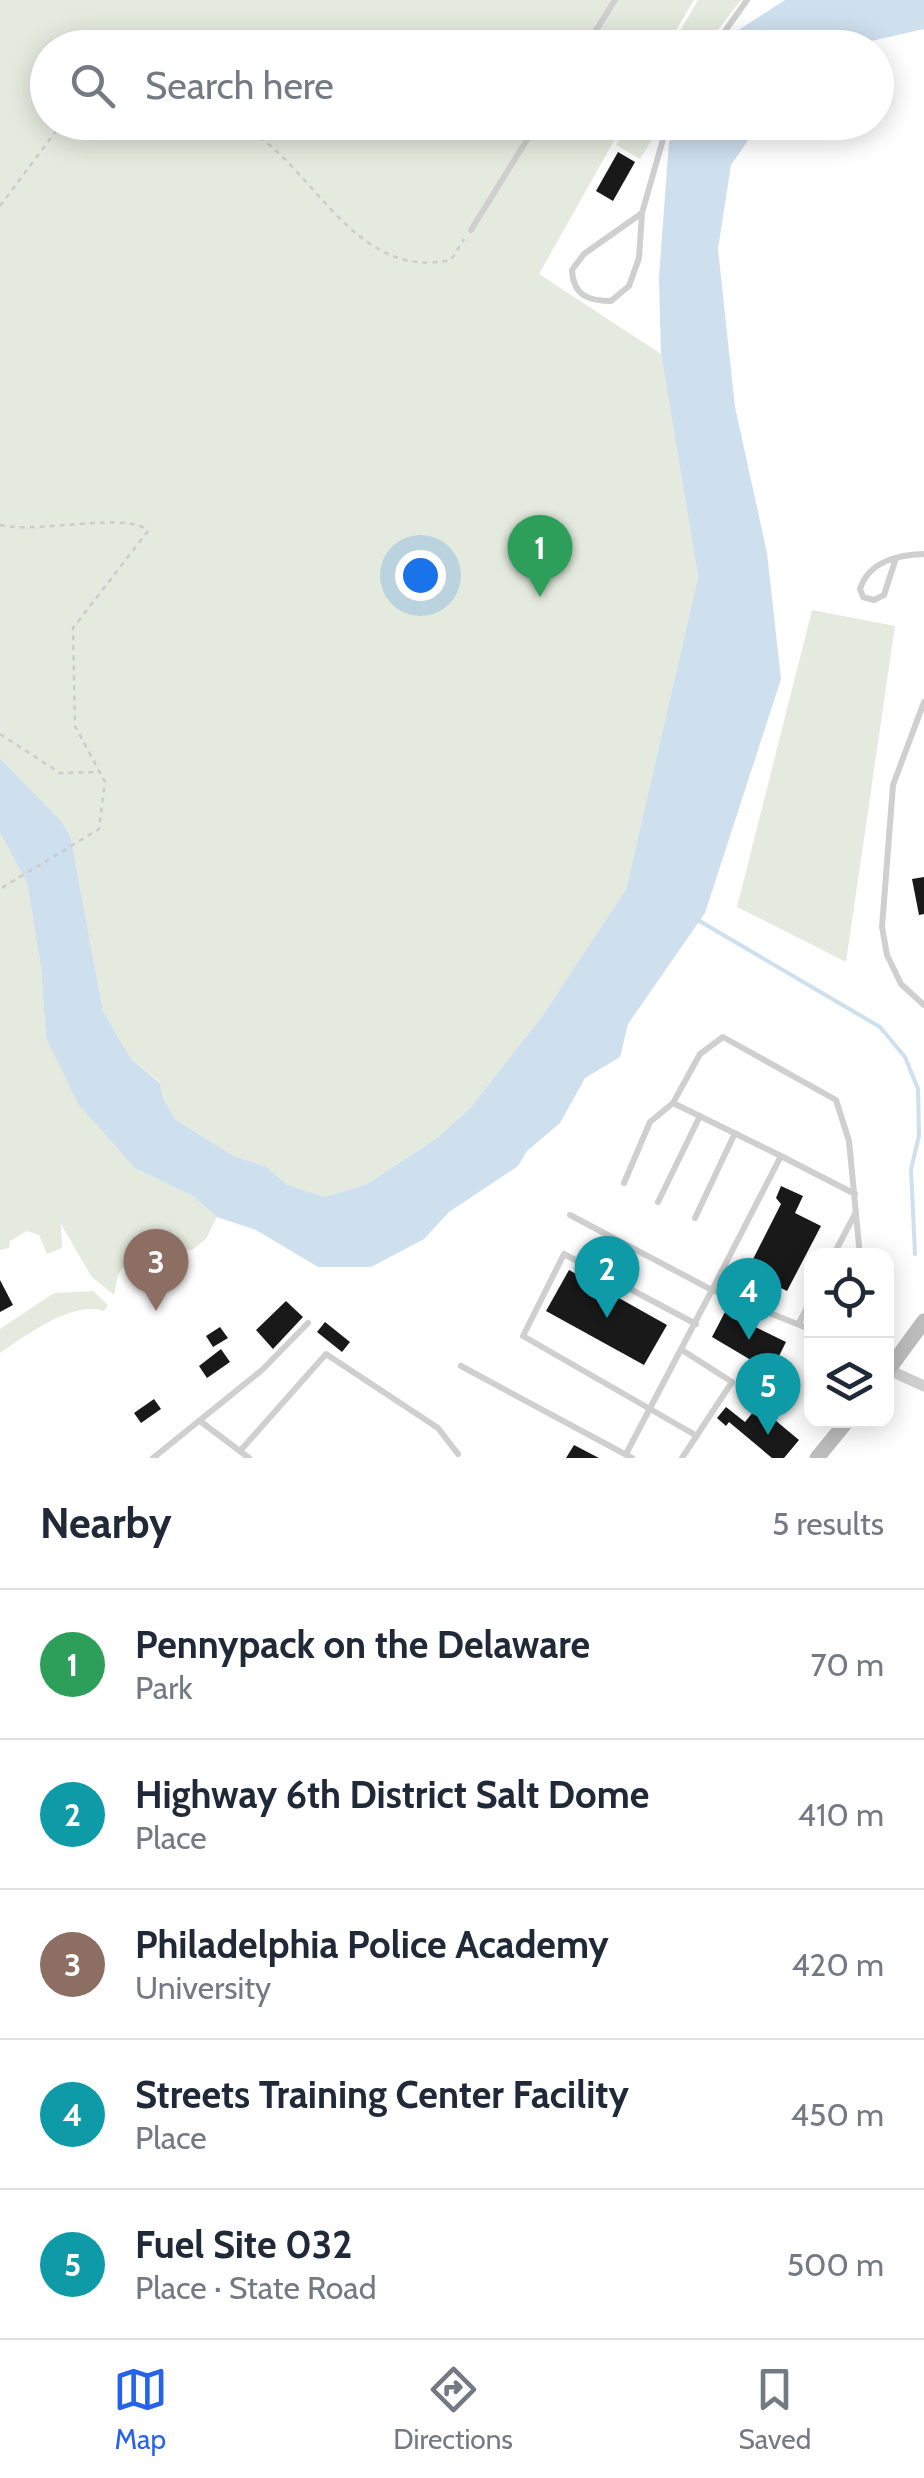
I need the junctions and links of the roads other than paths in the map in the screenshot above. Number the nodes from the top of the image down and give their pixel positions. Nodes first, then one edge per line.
1 (615, 0) edge
2 (747, 0) edge
3 (597, 30) edge
4 (726, 30) edge
5 (527, 140) edge
6 (663, 140) edge
7 (642, 213) junction
8 (471, 230) road end
9 (924, 554) edge
10 (896, 558) junction
11 (924, 702) edge
12 (924, 1005) edge
13 (673, 1103) junction
14 (700, 1116) junction
15 (735, 1134) junction
16 (781, 1156) junction
17 (624, 1183) dead end
18 (854, 1194) junction
19 (658, 1202) dead end
20 (856, 1210) junction
21 (570, 1215) dead end
22 (694, 1218) dead end
23 (837, 1248) edge
24 (859, 1248) edge
25 (712, 1290) junction
26 (804, 1313) edge
27 (924, 1321) edge
28 (308, 1323) dead end
29 (799, 1323) junction
30 (696, 1324) junction
31 (804, 1326) edge
32 (682, 1350) junction
33 (894, 1361) edge
34 (461, 1366) dead end
35 (894, 1373) edge
36 (924, 1386) edge
37 (652, 1409) junction
38 (200, 1421) junction
39 (841, 1428) edge
40 (697, 1436) junction
41 (240, 1451) junction
42 (629, 1456) edge
43 (459, 1457) edge
44 (152, 1458) edge
45 (249, 1458) edge
46 (682, 1458) edge
47 (817, 1458) edge

1 - 3 lane
2 - 4 lane
5 - 8 lane
6 - 7 lane
7 - 7 lane
9 - 10 lane
10 - 10 lane
11 - 12 lane
13 - 14 lane
13 - 17 lane
13 - 18 lane
14 - 15 lane
14 - 19 lane
15 - 16 lane
15 - 22 lane
16 - 18 lane
16 - 25 lane
18 - 20 lane
20 - 23 lane
20 - 24 lane
21 - 25 lane
25 - 29 lane
25 - 30 lane
26 - 29 lane
27 - 33 main road
28 - 38 lane
29 - 31 lane
30 - 32 lane
30 - 37 lane
32 - 37 lane
32 - 40 lane
34 - 42 lane
35 - 36 street
37 - 40 lane
37 - 42 lane
38 - 41 lane
38 - 44 lane
39 - 47 main road
40 - 46 lane
41 - 43 lane
41 - 45 lane

